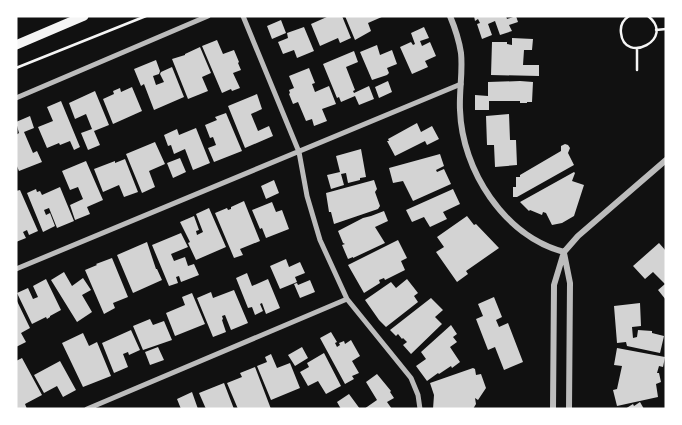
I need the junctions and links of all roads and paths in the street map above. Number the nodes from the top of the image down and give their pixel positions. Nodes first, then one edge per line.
1 (84, 16) edge
2 (146, 16) edge
3 (208, 16) edge
4 (244, 16) edge
5 (450, 16) edge
6 (629, 16) edge
7 (648, 16) edge
8 (666, 29) edge
9 (656, 30) junction
10 (16, 45) edge
11 (638, 48) junction
12 (16, 68) edge
13 (637, 70) dead end
14 (461, 84) junction
15 (16, 98) edge
16 (298, 152) junction
17 (666, 160) edge
18 (564, 252) junction
19 (16, 269) edge
20 (347, 299) junction
21 (87, 409) edge
22 (420, 409) edge
23 (552, 409) edge
24 (569, 409) edge

1 - 10 highway
2 - 12 path
3 - 15 street
4 - 16 street
5 - 14 street
6 - 11 path
7 - 9 path
8 - 9 path
9 - 11 path
11 - 13 path
14 - 16 street
14 - 18 street
16 - 19 street
16 - 20 street
17 - 18 street
18 - 23 street
18 - 24 street
20 - 21 street
20 - 22 street

